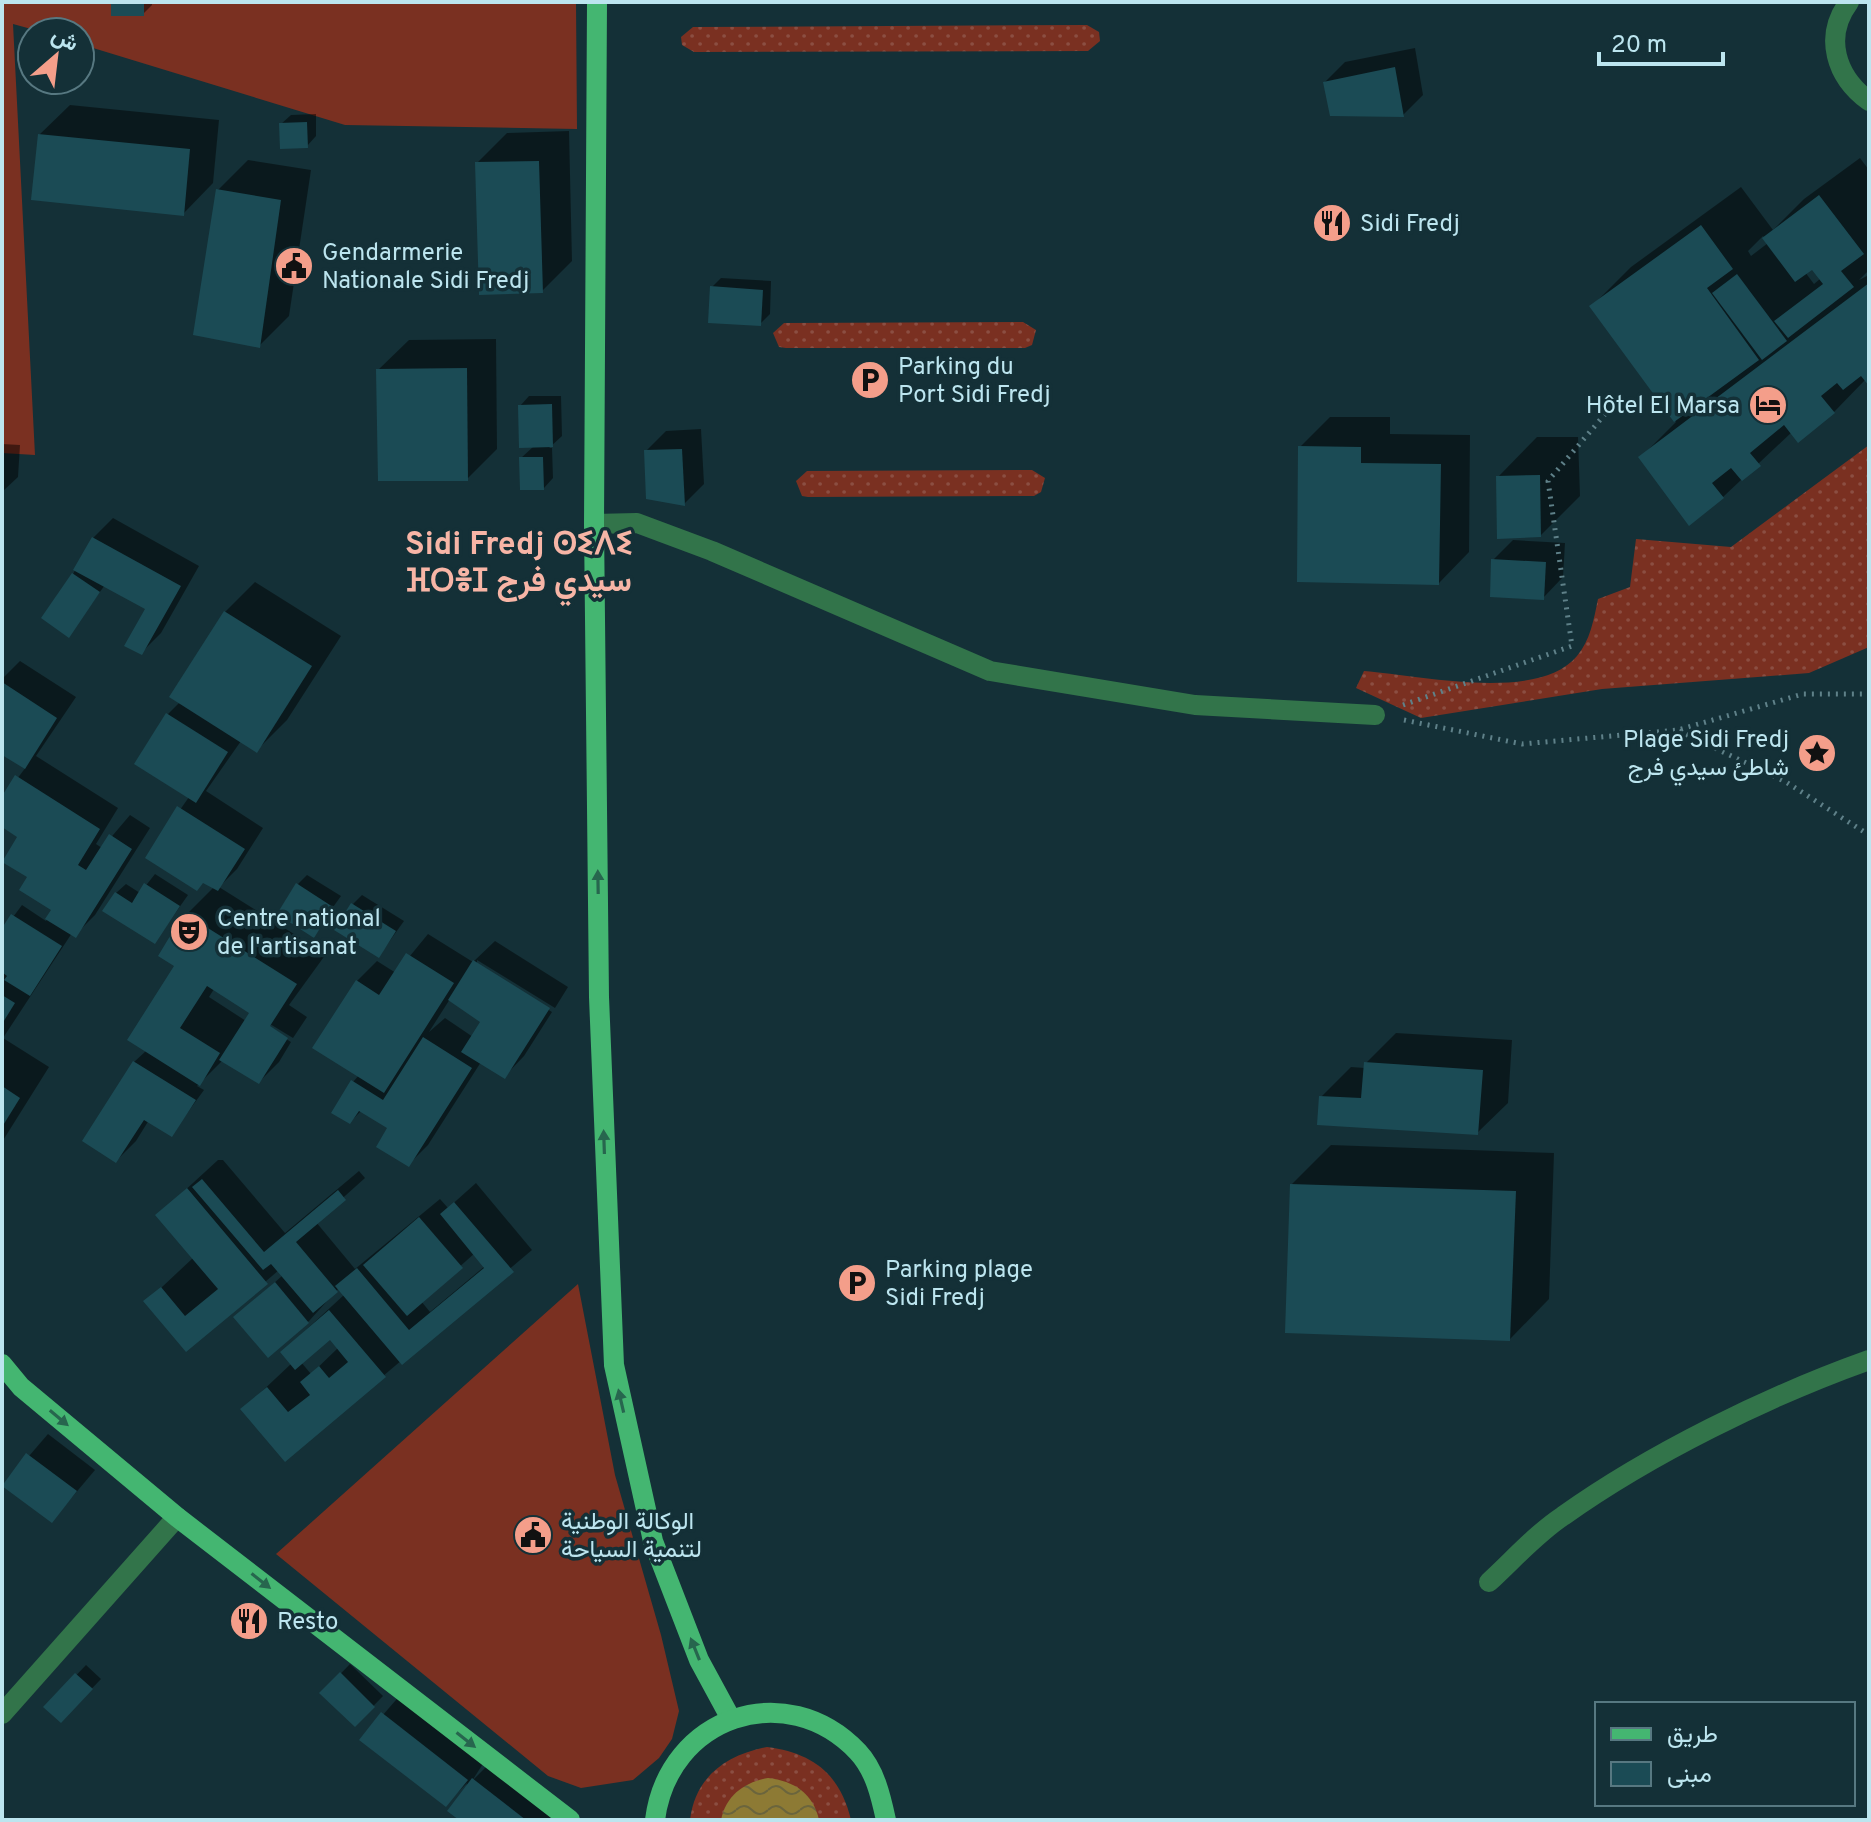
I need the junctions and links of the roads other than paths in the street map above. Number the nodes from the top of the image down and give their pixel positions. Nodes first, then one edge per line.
1 (597, 2) edge
2 (1843, 5) edge
3 (1869, 101) edge
4 (594, 524) junction
5 (1375, 715) road end
6 (1869, 1360) edge
7 (2, 1364) edge
8 (177, 1517) junction
9 (1489, 1582) dead end
10 (2, 1714) edge
11 (731, 1719) junction
12 (570, 1820) edge
13 (655, 1820) edge
14 (886, 1820) edge

1 - 4 main road
2 - 3 street
4 - 5 street
11 -> 4 main road
6 - 9 street
7 -> 8 main road
8 - 10 street
8 -> 12 main road
11 - 13 main road
11 - 14 main road

